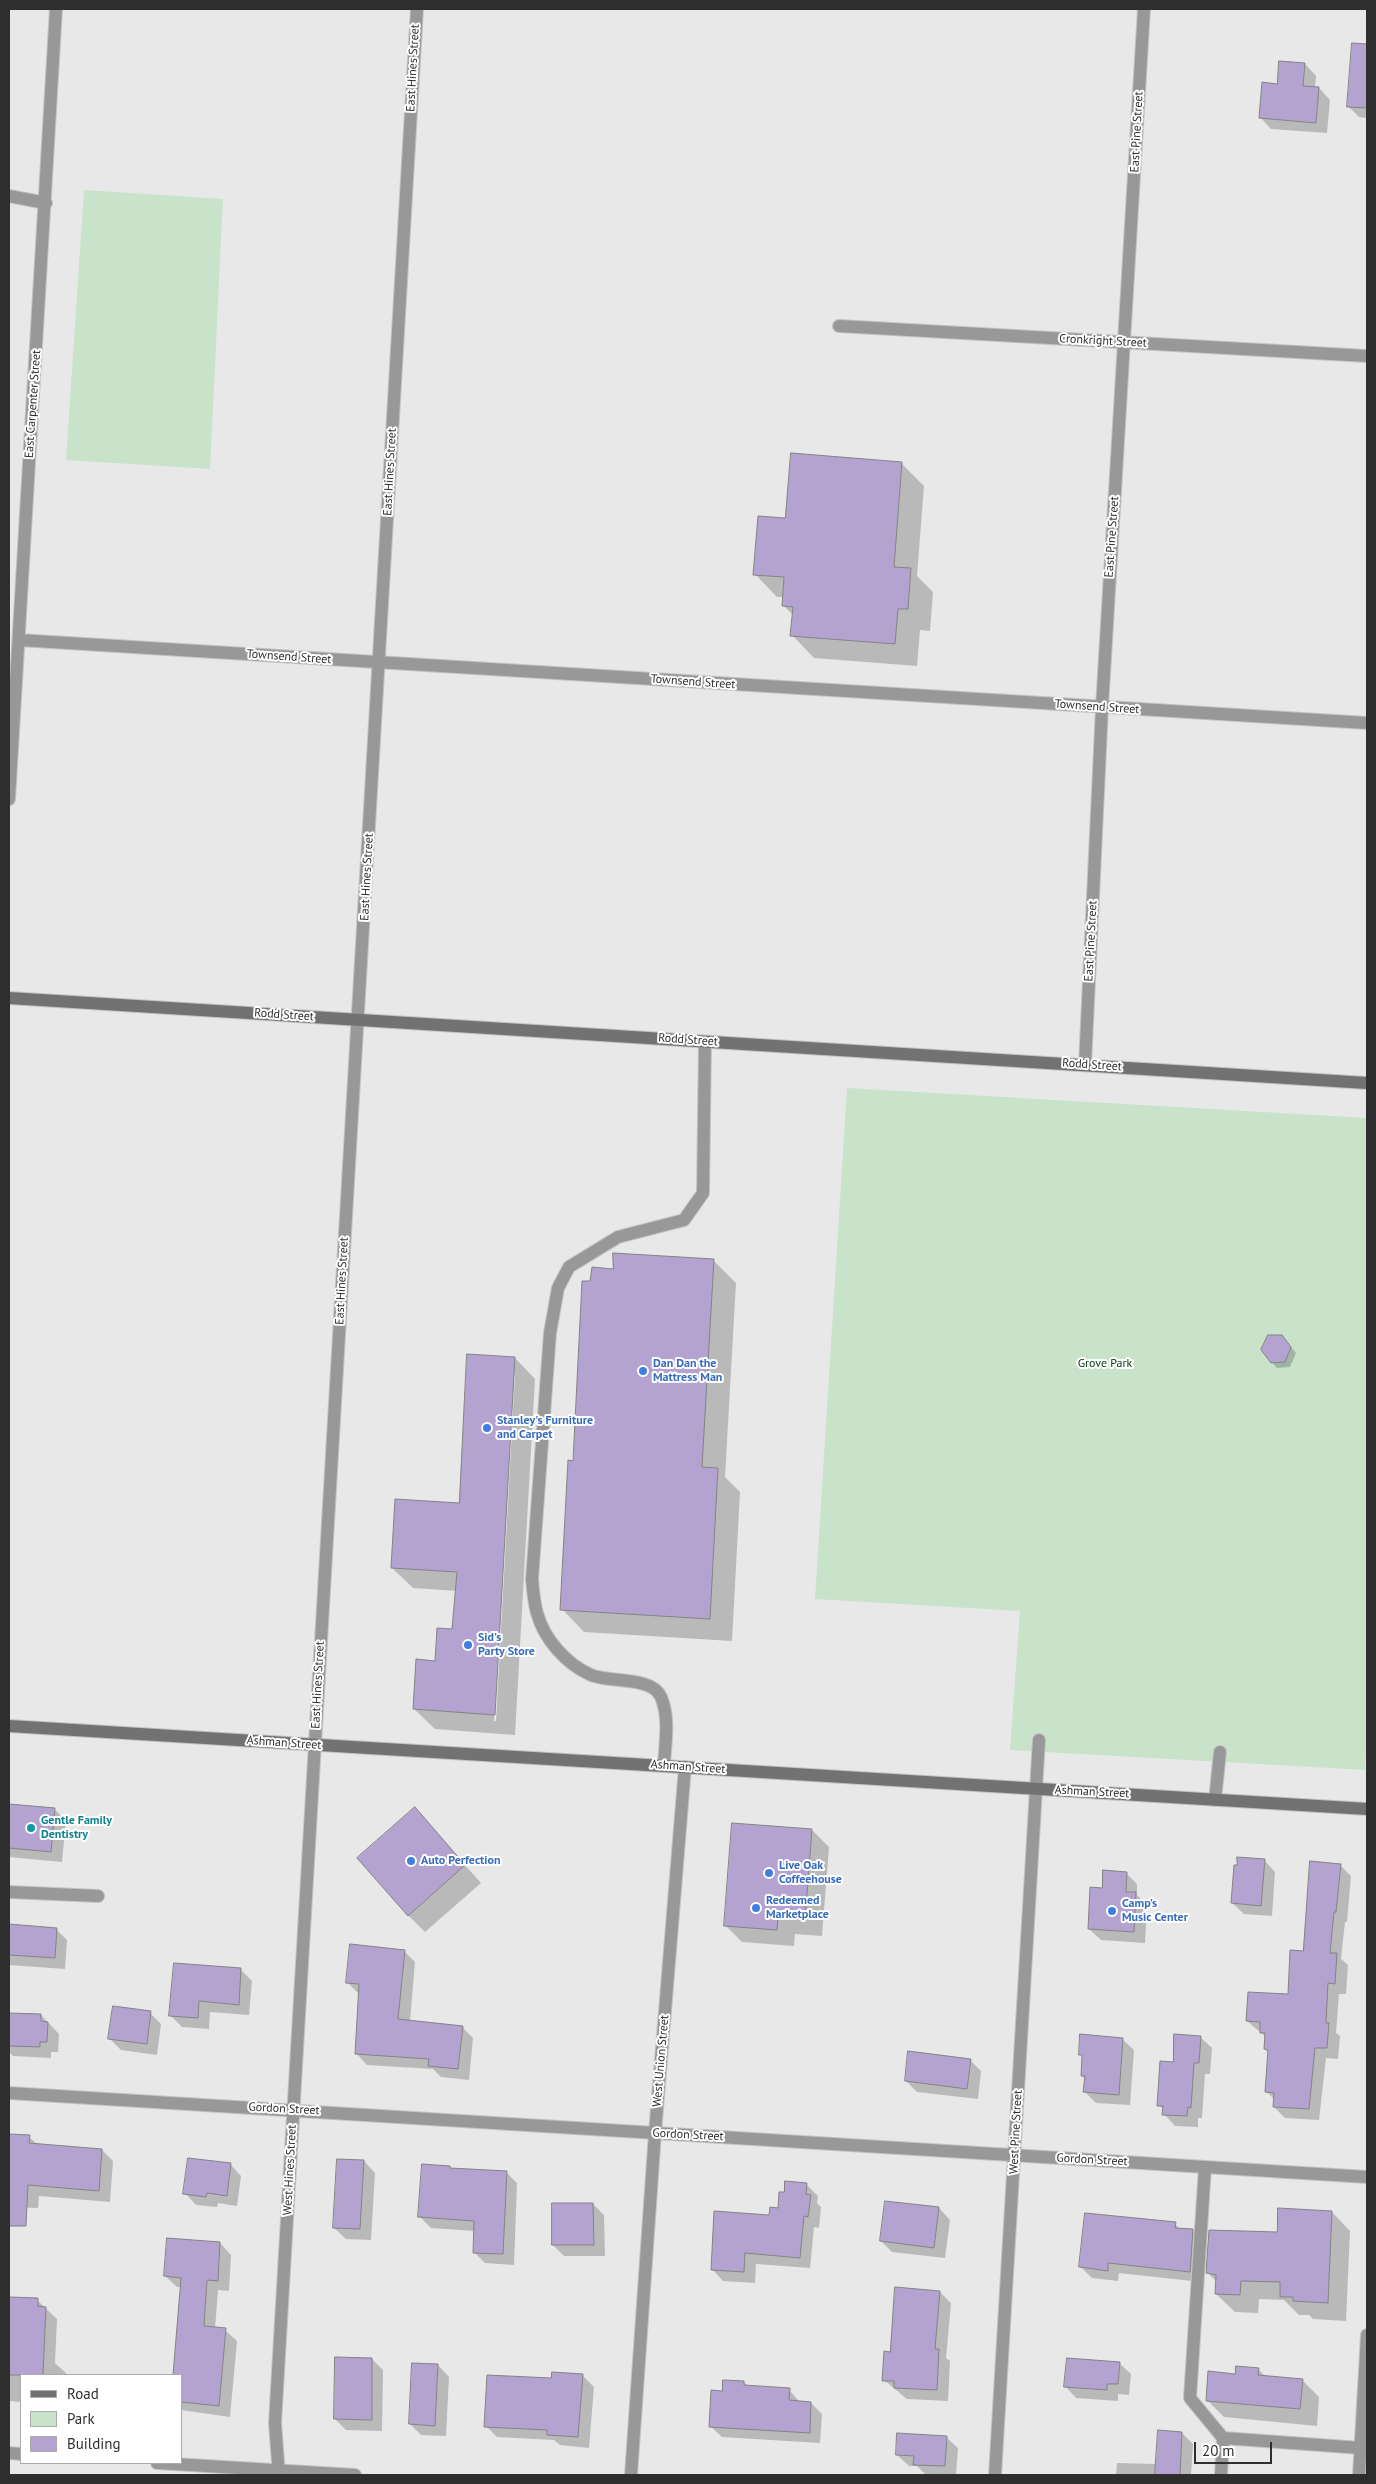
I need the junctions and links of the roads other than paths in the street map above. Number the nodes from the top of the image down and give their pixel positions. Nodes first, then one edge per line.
1 (56, 9) edge
2 (417, 9) edge
3 (1144, 9) edge
4 (9, 196) edge
5 (46, 202) junction
6 (839, 326) dead end
7 (1124, 343) junction
8 (1367, 356) edge
9 (19, 640) junction
10 (379, 662) junction
11 (1102, 707) junction
12 (1367, 724) edge
13 (9, 799) edge
14 (9, 998) edge
15 (358, 1020) junction
16 (705, 1042) junction
17 (1085, 1065) junction
18 (1367, 1083) edge
19 (9, 1726) edge
20 (1039, 1740) dead end
21 (316, 1745) junction
22 (1220, 1752) dead end
23 (664, 1766) junction
24 (685, 1767) junction
25 (1036, 1789) junction
26 (1215, 1800) junction
27 (1367, 1809) edge
28 (9, 1892) edge
29 (98, 1896) dead end
30 (9, 2093) edge
31 (294, 2110) junction
32 (655, 2133) junction
33 (1014, 2155) junction
34 (1205, 2166) junction
35 (1367, 2177) edge
36 (1367, 2335) edge
37 (1222, 2438) junction
38 (1361, 2448) junction
39 (169, 2464) edge
40 (279, 2473) edge
41 (355, 2475) edge
42 (631, 2475) edge
43 (995, 2475) edge
44 (1221, 2475) edge
45 (1359, 2475) edge

1 - 5 street, East Carpenter Street
2 - 10 street, East Hines Street
3 - 7 street, East Pine Street
4 - 5 street
5 - 9 street, East Carpenter Street
6 - 7 street, Cronkright Street
7 - 8 street, Cronkright Street
7 - 11 street, East Pine Street
9 - 10 street, Townsend Street
9 - 13 street, East Carpenter Street
10 - 11 street, Townsend Street
10 - 15 street, East Hines Street
11 - 12 street, Townsend Street
11 - 17 street, East Pine Street
14 - 15 street, Rodd Street
15 - 16 street, Rodd Street
15 - 21 street, East Hines Street
16 - 17 street, Rodd Street
16 - 23 street
17 - 18 street, Rodd Street
19 - 21 street, Ashman Street
20 - 25 street, West Pine Street
21 - 23 street, Ashman Street
21 - 31 street, West Hines Street
22 - 26 street
23 - 24 street, Ashman Street
24 - 25 street, Ashman Street
24 - 32 street, West Union Street
25 - 26 street, Ashman Street
25 - 33 street, West Pine Street
26 - 27 street, Ashman Street
28 - 29 street
30 - 31 street, Gordon Street
31 - 32 street, Gordon Street
31 - 40 street, West Hines Street
32 - 33 street, Gordon Street
32 - 42 street, West Union Street
33 - 34 street, Gordon Street
33 - 43 street, West Pine Street
34 - 35 street, Gordon Street
34 - 37 street
36 - 38 street
37 - 38 street
37 - 44 street
38 - 45 street
39 - 40 street
40 - 41 street

